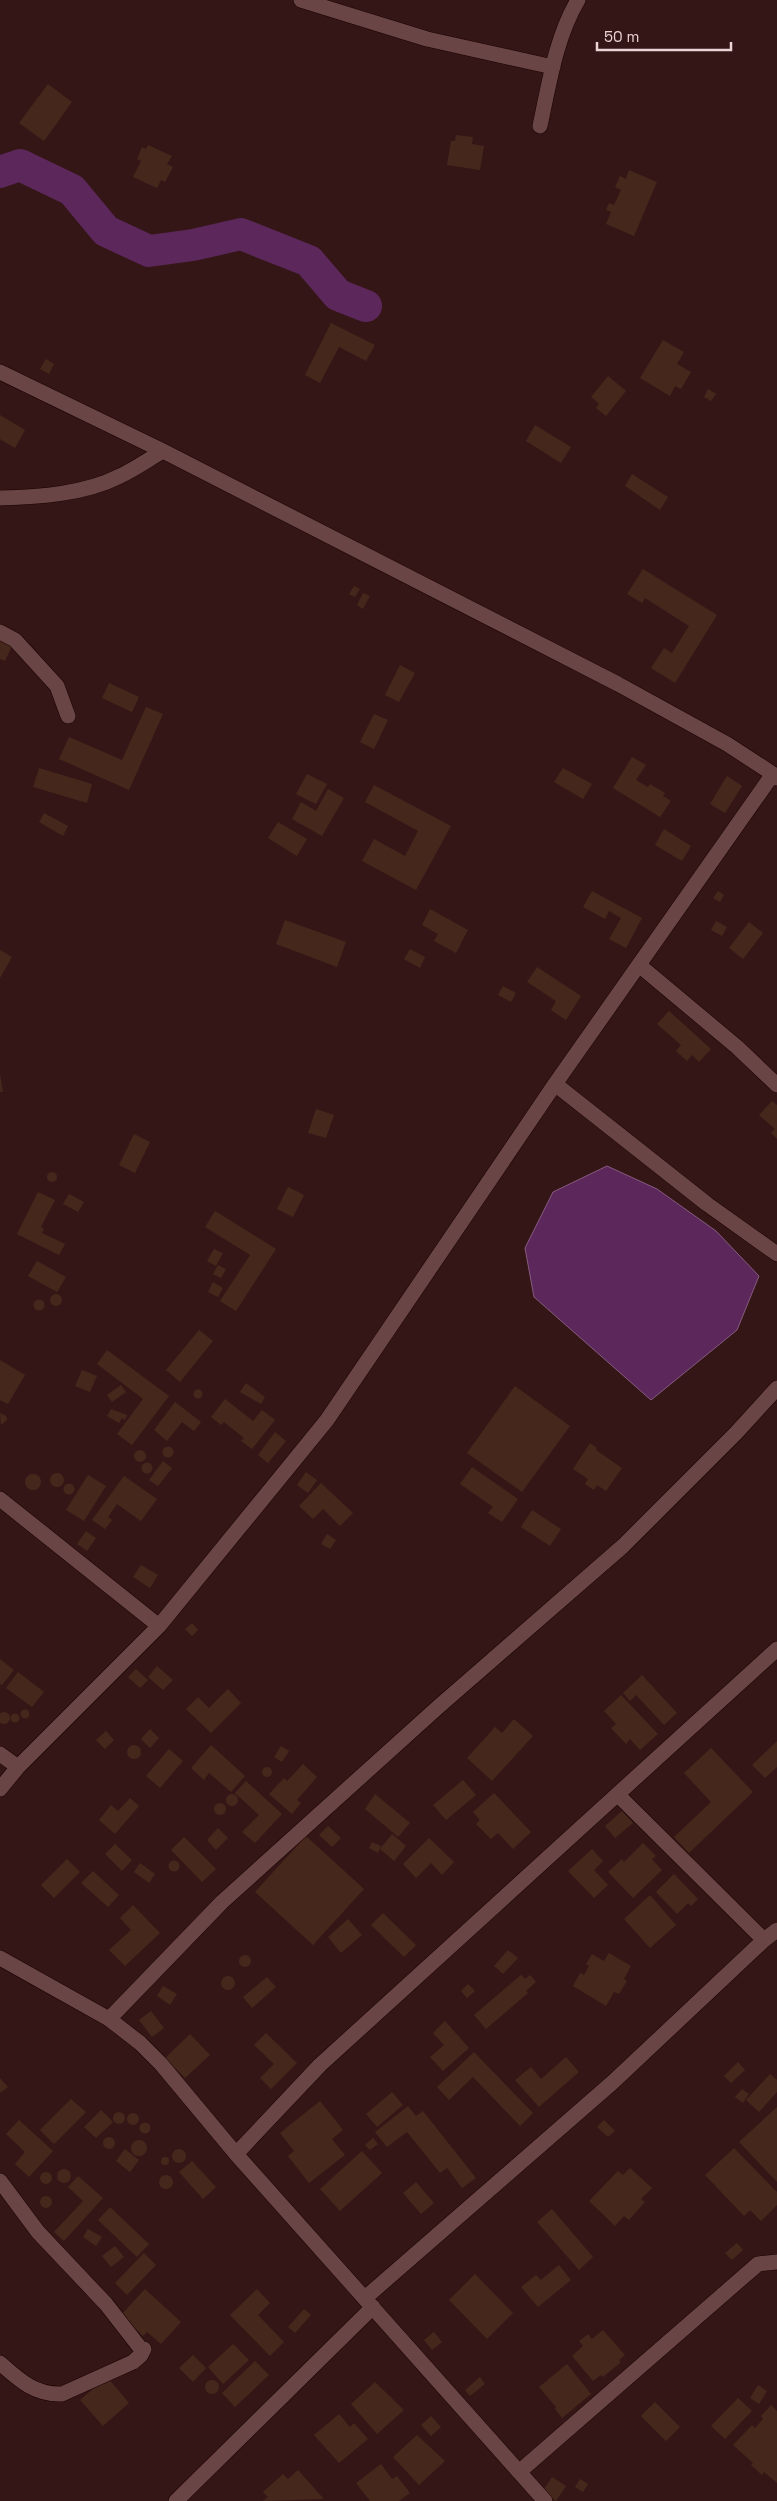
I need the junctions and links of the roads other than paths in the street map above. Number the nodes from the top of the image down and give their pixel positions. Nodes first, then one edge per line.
1 (301, 0) edge
2 (578, 0) edge
3 (553, 67) junction
4 (540, 126) dead end
5 (0, 372) edge
6 (163, 450) junction
7 (0, 498) edge
8 (0, 632) edge
9 (68, 716) dead end
10 (775, 776) edge
11 (639, 965) junction
12 (556, 1084) junction
13 (777, 1085) edge
14 (777, 1254) edge
15 (777, 1388) edge
16 (0, 1499) edge
17 (159, 1626) junction
18 (777, 1649) edge
19 (0, 1754) edge
20 (18, 1767) junction
21 (0, 1788) edge
22 (618, 1794) junction
23 (777, 1930) edge
24 (764, 1940) junction
25 (0, 1958) edge
26 (109, 2019) junction
27 (236, 2154) junction
28 (0, 2181) edge
29 (777, 2262) edge
30 (369, 2303) junction
31 (0, 2363) edge
32 (519, 2472) junction
33 (176, 2501) edge
34 (545, 2501) edge

1 - 3 street
2 - 3 street
3 - 4 street
5 - 6 street
6 - 7 street
6 - 10 street
8 - 9 street
10 - 11 street
11 - 12 street
11 - 13 street
12 - 14 street
12 - 17 street
15 - 26 street
16 - 17 street
17 - 20 street
18 - 22 street
19 - 20 street
20 - 21 street
22 - 24 street
22 - 27 street
23 - 24 street
24 - 30 street
25 - 26 street
26 - 27 street
27 - 30 street
28 - 31 street
29 - 32 street
30 - 32 street
30 - 33 street
32 - 34 street

